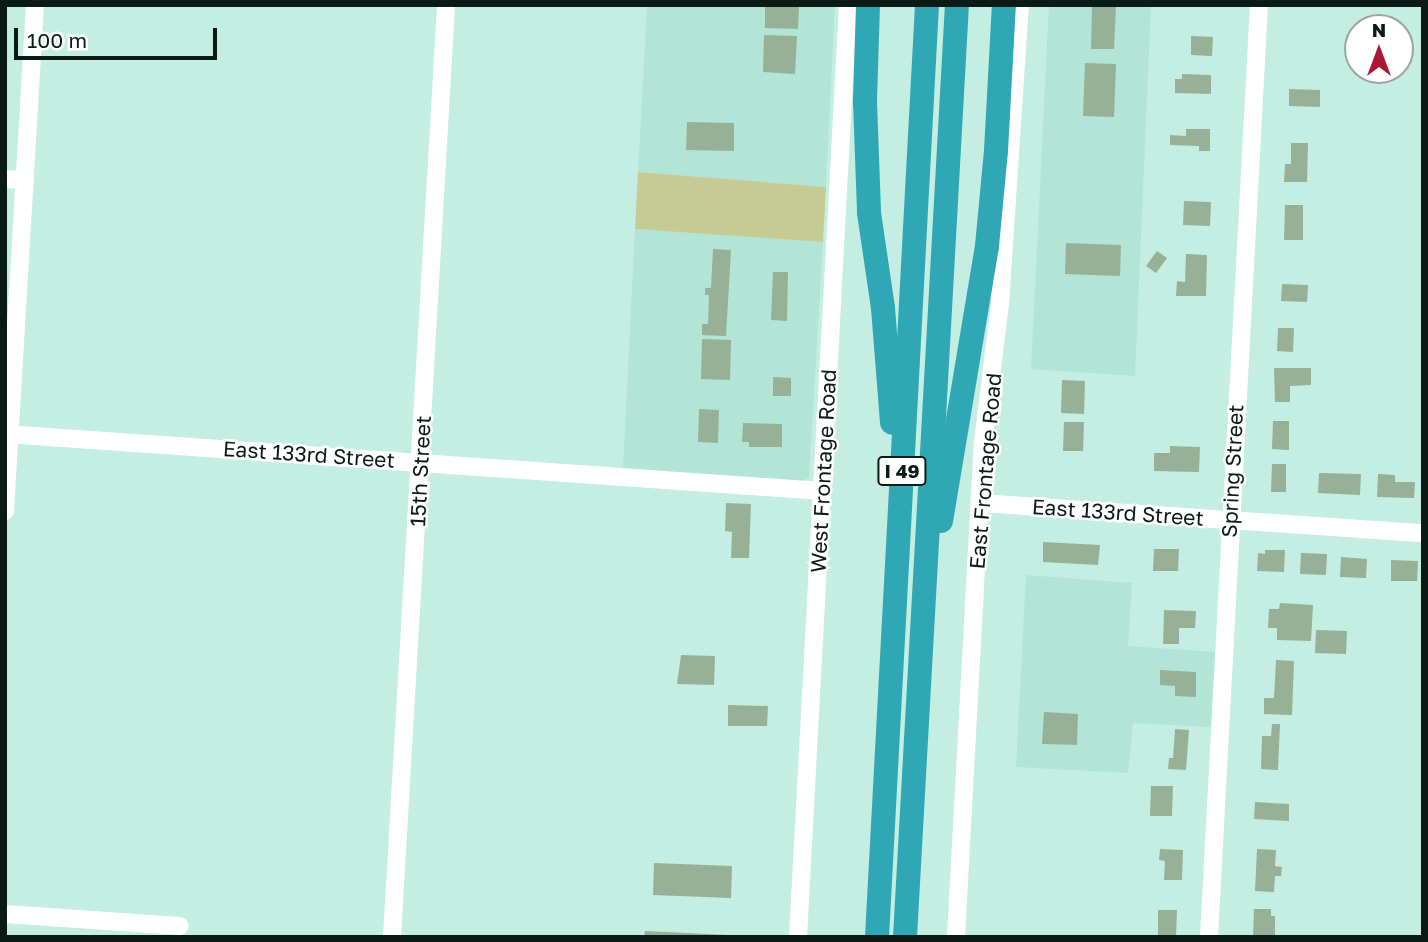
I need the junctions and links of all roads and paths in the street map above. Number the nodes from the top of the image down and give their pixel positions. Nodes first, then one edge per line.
1 (35, 5) edge
2 (446, 5) edge
3 (848, 5) edge
4 (868, 5) edge
5 (927, 5) edge
6 (957, 5) edge
7 (1004, 5) edge
8 (1020, 5) edge
9 (1259, 5) edge
10 (5, 179) edge
11 (24, 180) junction
12 (7, 434) edge
13 (420, 461) junction
14 (822, 491) junction
15 (980, 503) junction
16 (5, 511) edge
17 (1230, 519) junction
18 (899, 523) junction
19 (1423, 533) edge
20 (925, 568) junction
21 (5, 914) edge
22 (180, 926) dead end
23 (392, 937) edge
24 (798, 937) edge
25 (877, 937) edge
26 (905, 937) edge
27 (956, 937) edge
28 (1209, 937) edge

1 - 11 street
2 - 13 street, 15th Street
3 - 14 street, West Frontage Road
4 - 18 highway
5 - 18 highway, I 49
6 - 20 highway, I 49
7 - 20 highway
8 - 15 street, East Frontage Road
9 - 17 street, Spring Street
10 - 11 street
11 - 12 street
12 - 13 street, East 133rd Street
12 - 16 street
13 - 14 street, East 133rd Street
13 - 23 street, 15th Street
14 - 24 street, West Frontage Road
15 - 17 street, East 133rd Street
15 - 27 street, East Frontage Road
17 - 19 street, East 133rd Street
17 - 28 street, Spring Street
18 - 25 highway, I 49
20 - 26 highway, I 49
21 - 22 street

